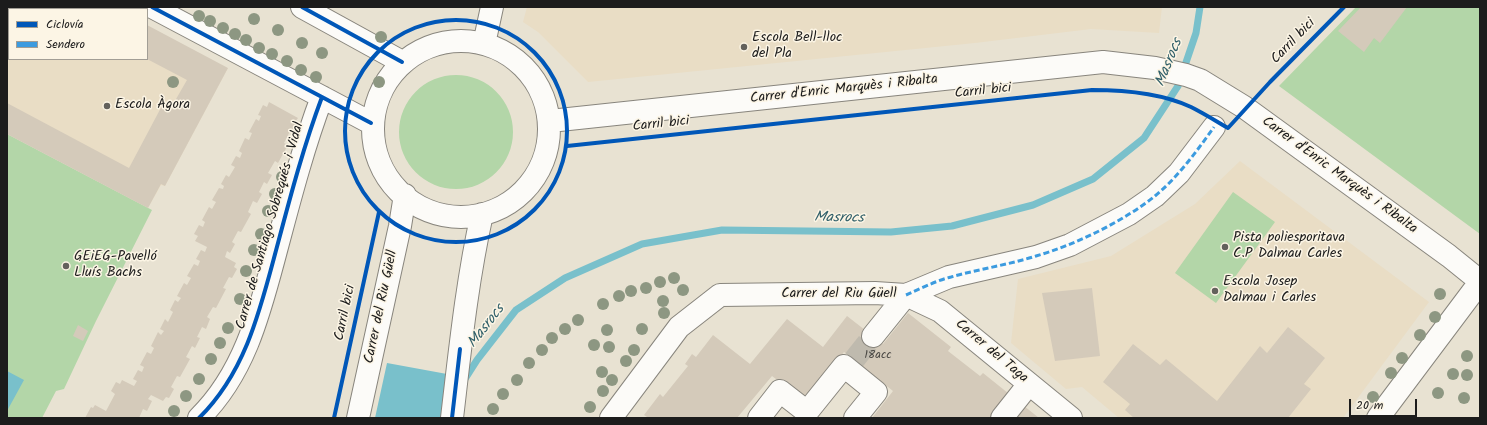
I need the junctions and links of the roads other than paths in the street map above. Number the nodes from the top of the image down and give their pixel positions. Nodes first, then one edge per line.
1 (152, 7) edge
2 (302, 7) edge
3 (492, 7) edge
4 (324, 12) edge
5 (484, 44) junction
6 (402, 62) junction
7 (322, 97) junction
8 (550, 121) junction
9 (371, 123) junction
10 (1214, 127) dead end
11 (405, 195) junction
12 (482, 214) junction
13 (1480, 282) edge
14 (906, 295) junction
15 (873, 336) tunnel mouth
16 (1029, 384) junction
17 (199, 418) edge
18 (358, 418) edge
19 (452, 418) edge
20 (611, 418) edge
21 (759, 418) edge
22 (855, 418) edge
23 (1002, 418) edge
24 (1071, 418) edge
25 (1378, 418) edge

1 - 7 street
2 - 4 street
3 - 5 street
4 - 6 street
5 - 6 street
5 - 8 street
6 - 9 street
7 - 9 street
7 - 17 street, Carrer de Santiago Sobrequés i Vidal
8 - 12 street
8 - 13 street, Carrer d'Enric Marquès i Ribalta
9 - 11 street
10 - 14 street, Carrer del Riu Güell
11 - 12 street
11 - 18 street, Carrer del Riu Güell
12 - 19 street
13 - 25 street
14 - 15 street
14 - 16 street, Carrer del Taga
14 - 20 street, Carrer del Riu Güell
16 - 23 street
16 - 24 street, Carrer del Taga
21 - 22 street

